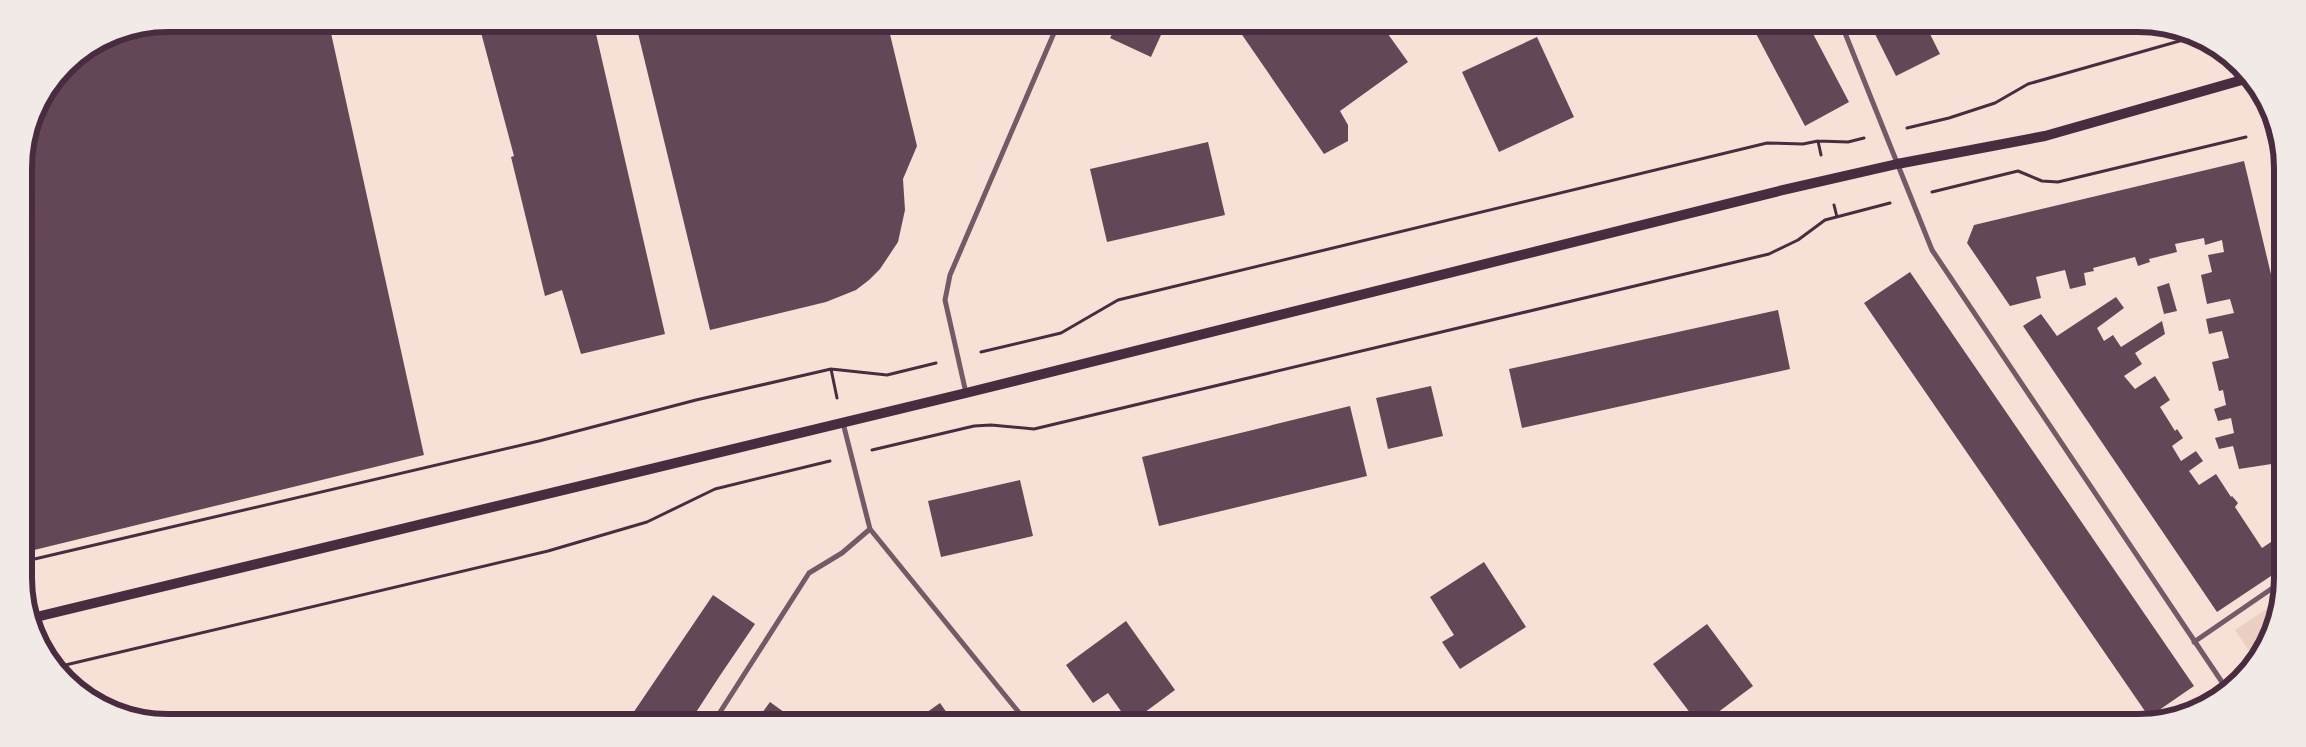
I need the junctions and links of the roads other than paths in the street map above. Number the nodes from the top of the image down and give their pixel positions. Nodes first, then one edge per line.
1 (1054, 32) edge
2 (1845, 32) edge
3 (2241, 80) edge
4 (1897, 164) junction
5 (966, 393) junction
6 (842, 422) junction
7 (870, 529) junction
8 (2272, 587) edge
9 (38, 616) edge
10 (2194, 642) junction
11 (2223, 683) edge
12 (719, 714) edge
13 (1020, 714) edge

1 - 5 street
2 - 4 street
3 - 4 main road
4 - 5 main road
4 - 10 street
5 - 6 main road
6 - 7 street
6 - 9 main road
7 - 12 street
7 - 13 street
8 - 10 street
10 - 11 street

